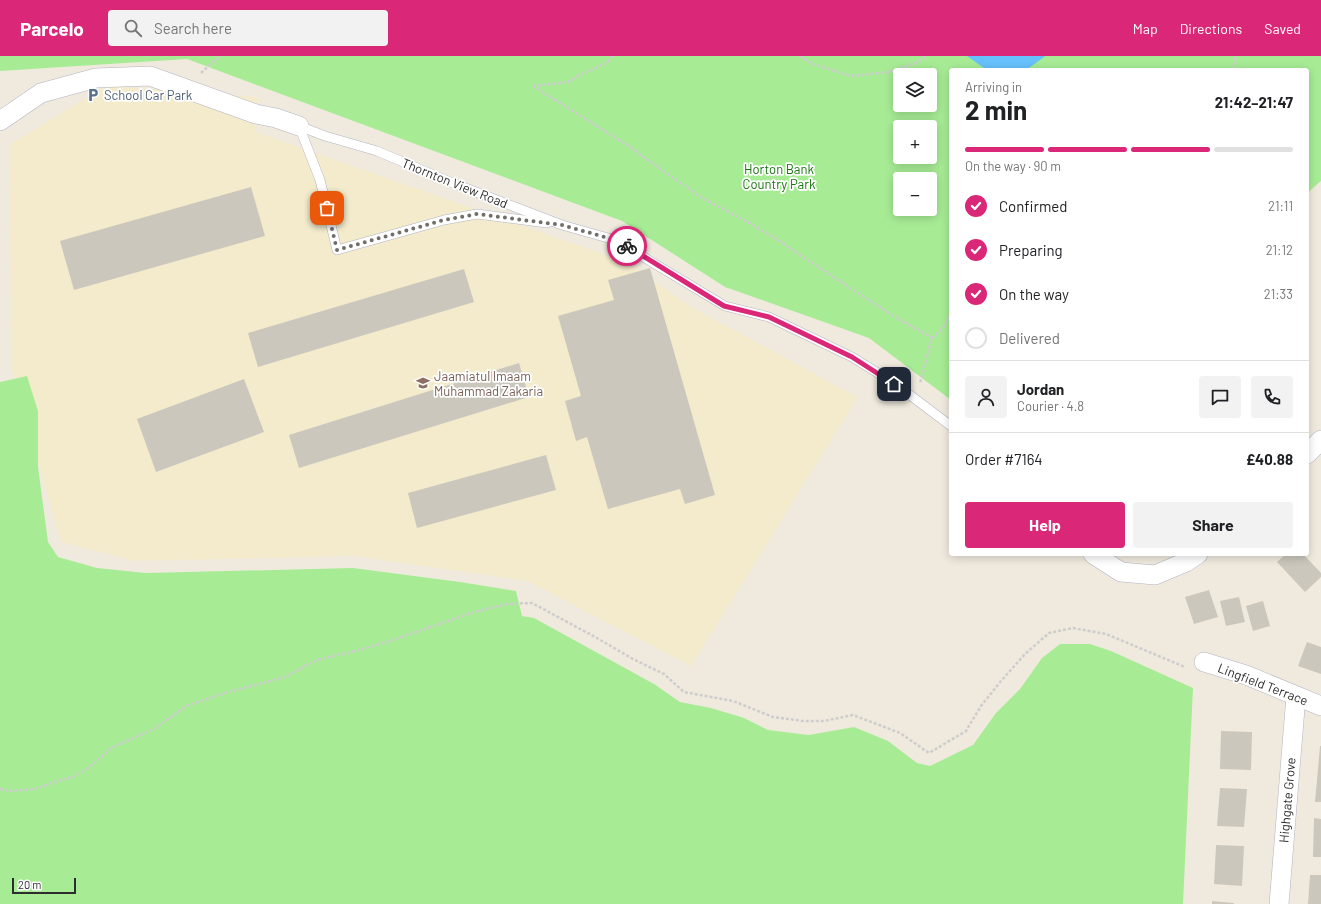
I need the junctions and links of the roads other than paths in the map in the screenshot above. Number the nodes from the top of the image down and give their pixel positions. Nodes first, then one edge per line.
1 (0, 121) edge
2 (300, 126) junction
3 (562, 225) junction
4 (949, 425) edge
5 (1321, 440) edge
6 (1309, 452) edge
7 (1096, 556) edge
8 (1195, 556) edge
9 (1204, 662) road end
10 (1296, 696) junction
11 (1321, 706) edge
12 (1278, 904) edge

1 - 2 street, Thornton View Road
2 - 3 lane, Thornton View Road
2 - 3 lane
3 - 4 lane, Thornton View Road
5 - 6 street
7 - 8 street
9 - 10 street, Lingfield Terrace
10 - 11 street, Lingfield Terrace
10 - 12 street, Highgate Grove

